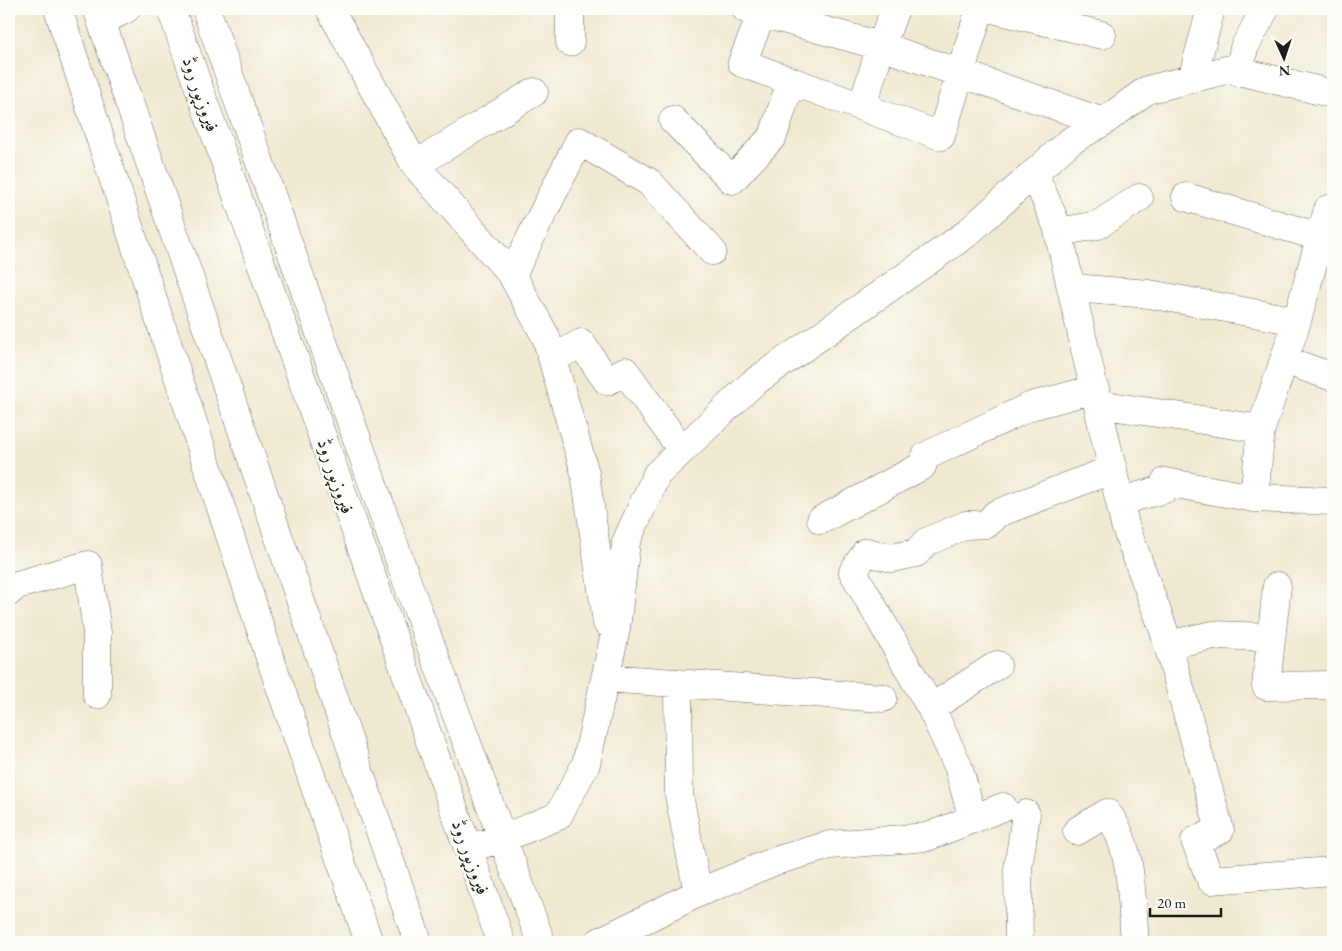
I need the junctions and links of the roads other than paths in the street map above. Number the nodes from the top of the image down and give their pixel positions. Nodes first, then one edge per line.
1 (58, 9) edge
2 (126, 9) edge
3 (170, 9) edge
4 (206, 9) edge
5 (330, 9) edge
6 (570, 9) edge
7 (895, 9) edge
8 (980, 9) edge
9 (992, 9) edge
10 (1211, 9) edge
11 (1265, 9) edge
12 (754, 11) edge
13 (100, 15) edge
14 (1102, 35) dead end
15 (570, 42) dead end
16 (880, 46) junction
17 (1239, 72) junction
18 (960, 73) junction
19 (1192, 79) junction
20 (791, 81) junction
21 (534, 92) dead end
22 (1333, 94) edge
23 (862, 107) junction
24 (673, 120) dead end
25 (1103, 122) junction
26 (415, 165) junction
27 (1034, 173) junction
28 (1186, 197) dead end
29 (1139, 198) dead end
30 (1328, 209) dead end
31 (1059, 232) junction
32 (1320, 237) junction
33 (712, 251) dead end
34 (1323, 269) edge
35 (512, 275) junction
36 (1072, 288) junction
37 (1297, 321) junction
38 (552, 359) junction
39 (1284, 360) junction
40 (1333, 377) edge
41 (1096, 397) junction
42 (1261, 429) junction
43 (682, 450) junction
44 (1113, 469) junction
45 (1254, 498) junction
46 (1120, 501) junction
47 (1333, 502) edge
48 (821, 520) dead end
49 (1276, 586) dead end
50 (9, 592) edge
51 (1271, 637) junction
52 (1168, 645) junction
53 (611, 650) junction
54 (997, 665) dead end
55 (605, 678) junction
56 (678, 683) junction
57 (1333, 685) edge
58 (97, 695) dead end
59 (883, 698) dead end
60 (931, 708) junction
61 (973, 819) junction
62 (1076, 832) dead end
63 (502, 839) junction
64 (468, 848) junction
65 (1333, 871) edge
66 (698, 894) junction
67 (369, 942) edge
68 (418, 942) edge
69 (501, 942) edge
70 (541, 942) edge
71 (599, 942) edge
72 (1019, 942) edge
73 (1135, 942) edge

1 - 67 main road
2 - 13 main road
3 - 64 main road, فیروزپور روڈ
4 - 63 main road
5 - 26 main road
6 - 15 main road
7 - 16 main road
8 - 18 main road
9 - 14 main road
10 - 19 main road
11 - 17 main road
12 - 16 main road
12 - 20 main road
13 - 68 main road
16 - 18 main road
16 - 23 main road
17 - 19 main road
17 - 22 main road
18 - 23 main road
18 - 25 main road
19 - 25 main road
20 - 23 main road
20 - 24 main road
21 - 26 main road
25 - 27 main road
26 - 35 main road
27 - 31 main road
27 - 43 main road
28 - 32 main road
29 - 31 main road
30 - 32 main road
31 - 36 main road
32 - 34 main road
33 - 35 main road
34 - 37 main road
35 - 38 main road
36 - 37 main road
36 - 41 main road
37 - 39 main road
38 - 43 main road
38 - 53 main road
39 - 40 main road
39 - 42 main road
41 - 42 main road
41 - 44 main road
41 - 48 main road
42 - 45 main road
43 - 53 main road
44 - 46 main road
44 - 60 main road
45 - 46 main road
45 - 47 main road
46 - 52 main road
49 - 51 main road
50 - 58 main road
51 - 52 main road
51 - 57 main road
52 - 65 main road
53 - 55 main road
54 - 60 main road
55 - 56 main road
55 - 63 main road
56 - 59 main road
56 - 66 main road
60 - 61 main road
61 - 66 main road
61 - 72 main road
62 - 73 main road
63 - 64 main road
63 - 70 main road
64 - 69 main road, فیروزپور روڈ
66 - 71 main road

